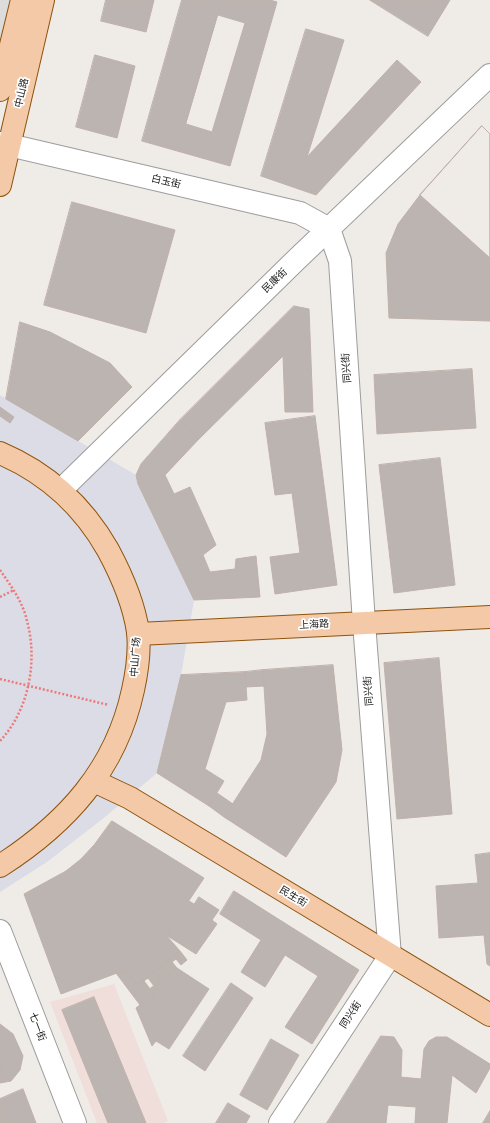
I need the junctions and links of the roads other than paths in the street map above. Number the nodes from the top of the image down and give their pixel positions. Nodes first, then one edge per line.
1 (22, 0) edge
2 (43, 0) edge
3 (490, 75) edge
4 (0, 90) edge
5 (4, 144) edge
6 (0, 185) edge
7 (329, 229) junction
8 (4, 454) edge
9 (61, 490) junction
10 (490, 618) edge
11 (364, 623) junction
12 (138, 634) junction
13 (94, 781) junction
14 (0, 866) edge
15 (0, 931) edge
16 (390, 956) junction
17 (490, 1016) edge
18 (75, 1123) edge
19 (280, 1123) edge

1 - 4 main road
2 - 5 main road, 中山路
3 - 7 street, 民康街
5 - 6 main road, 中山路
5 - 7 street, 白玉街
7 - 9 street, 民康街
7 - 11 street, 同兴街
8 - 9 main road, 中山广场
9 - 12 main road, 中山广场
10 - 11 main road, 上海路
11 - 12 main road, 上海路
11 - 16 street, 同兴街
12 - 13 main road, 中山广场
13 - 14 main road, 中山广场
13 - 16 main road, 民生街
15 - 18 street, 七一街
16 - 17 main road, 民生街
16 - 19 street, 同兴街

